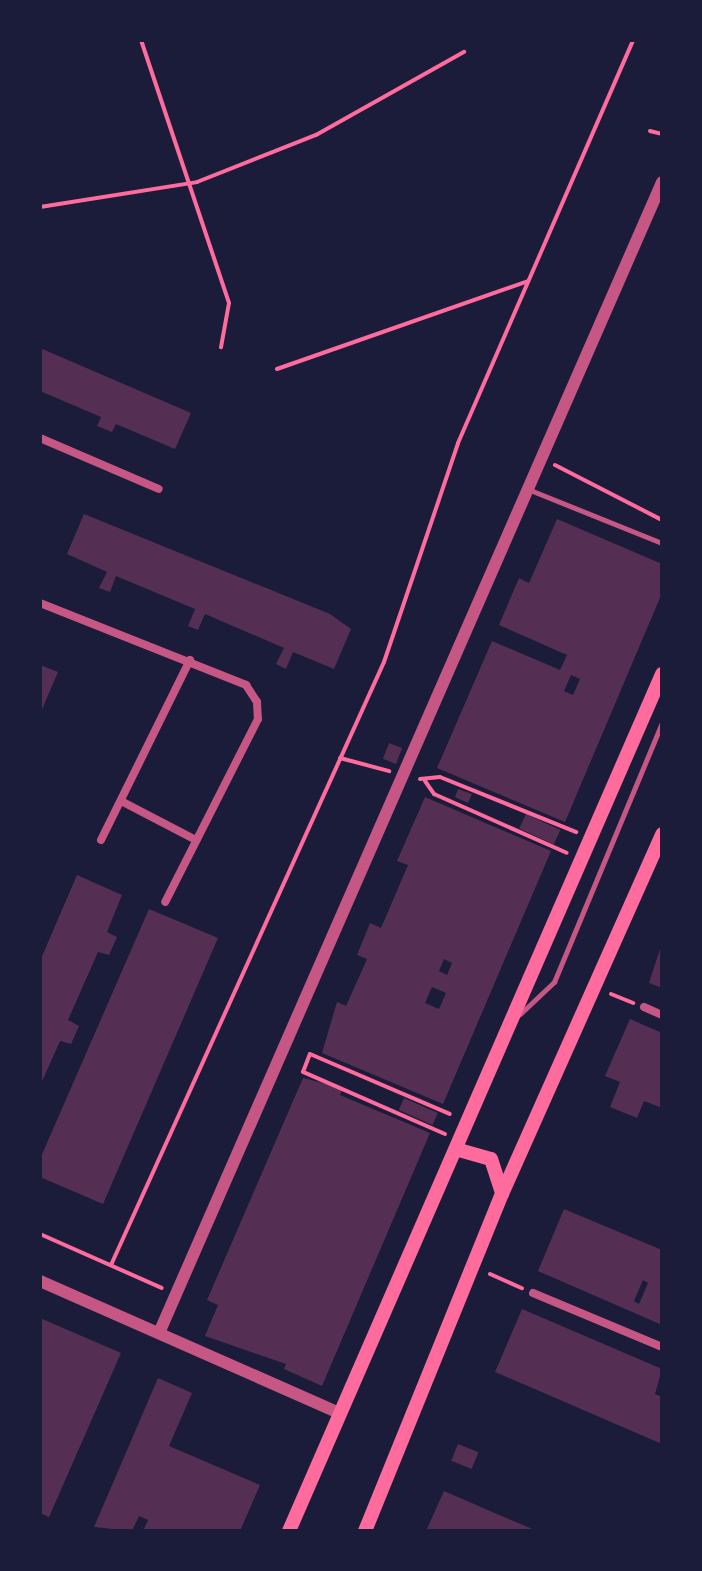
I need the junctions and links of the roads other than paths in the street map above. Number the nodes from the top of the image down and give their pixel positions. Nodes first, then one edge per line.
1 (662, 182) edge
2 (40, 438) edge
3 (159, 489) dead end
4 (530, 490) junction
5 (662, 543) edge
6 (40, 603) edge
7 (190, 660) junction
8 (662, 674) edge
9 (662, 723) edge
10 (121, 801) junction
11 (662, 834) edge
12 (101, 840) dead end
13 (196, 840) junction
14 (165, 902) dead end
15 (644, 1007) road end
16 (518, 1015) junction
17 (662, 1015) edge
18 (461, 1146) junction
19 (502, 1194) junction
20 (40, 1281) edge
21 (533, 1293) road end
22 (159, 1333) junction
23 (662, 1347) edge
24 (339, 1413) junction
25 (289, 1531) edge
26 (365, 1531) edge

1 - 4 street
2 - 3 street
4 - 5 lane
4 - 22 street
6 - 7 street
7 - 10 street
7 - 13 street
8 - 16 main road
9 - 16 lane
10 - 12 street
10 - 13 street
11 - 19 main road
13 - 14 street
15 - 17 street
16 - 18 main road
18 - 19 main road
18 - 24 main road
19 - 26 main road
20 - 22 street
21 - 23 street
22 - 24 street
24 - 25 main road

